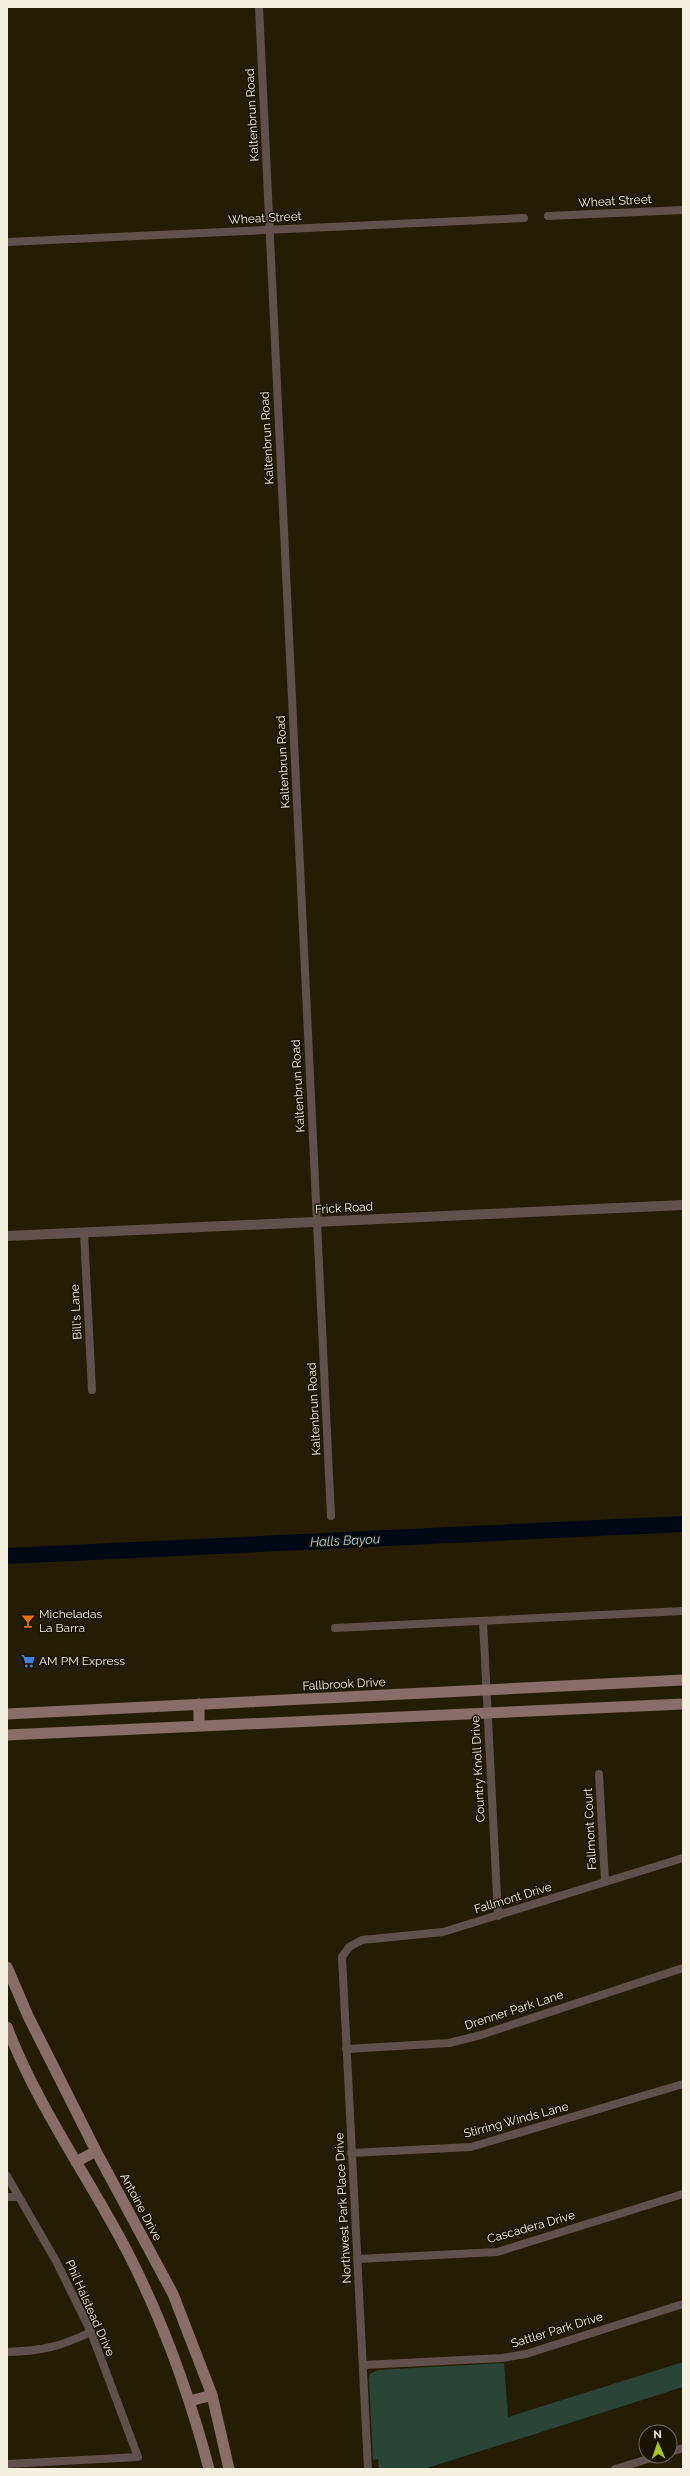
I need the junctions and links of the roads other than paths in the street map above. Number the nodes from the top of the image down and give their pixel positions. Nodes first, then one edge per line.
1 (259, 7) edge
2 (683, 210) edge
3 (548, 216) dead end
4 (524, 218) dead end
5 (269, 230) junction
6 (7, 242) edge
7 (683, 1205) edge
8 (317, 1223) junction
9 (84, 1233) junction
10 (7, 1236) edge
11 (92, 1390) dead end
12 (331, 1516) dead end
13 (683, 1611) edge
14 (483, 1621) junction
15 (335, 1628) dead end
16 (683, 1680) edge
17 (486, 1690) junction
18 (199, 1704) junction
19 (683, 1704) edge
20 (7, 1714) edge
21 (487, 1714) junction
22 (199, 1726) junction
23 (7, 1735) edge
24 (599, 1774) dead end
25 (683, 1858) edge
26 (605, 1882) junction
27 (498, 1916) junction
28 (348, 1947) joint
29 (683, 1968) edge
30 (7, 1969) edge
31 (7, 2027) edge
32 (346, 2048) junction
33 (683, 2084) edge
34 (96, 2151) junction
35 (352, 2153) junction
36 (76, 2162) junction
37 (7, 2176) edge
38 (683, 2194) edge
39 (7, 2197) edge
40 (18, 2197) junction
41 (358, 2259) junction
42 (683, 2304) edge
43 (91, 2332) junction
44 (7, 2352) edge
45 (363, 2365) junction
46 (212, 2394) junction
47 (190, 2401) junction
48 (638, 2462) edge
49 (7, 2464) edge
50 (209, 2469) edge
51 (229, 2469) edge
52 (368, 2469) edge
53 (615, 2469) edge

1 - 5 street, Kaltenbrun Road
2 - 3 street, Wheat Street
4 - 5 street, Wheat Street
5 - 6 street, Wheat Street
5 - 8 street, Kaltenbrun Road
7 - 8 street, Frick Road
8 - 9 street, Frick Road
8 - 12 street, Kaltenbrun Road
9 - 10 street, Frick Road
9 - 11 street, Bill's Lane
13 - 14 street
14 - 15 street
14 - 17 street, Country Knoll Drive
16 - 17 main road, Fallbrook Drive
17 - 18 main road, Fallbrook Drive
17 - 21 street, Country Knoll Drive
18 - 20 main road, Fallbrook Drive
18 - 22 main road
19 - 21 main road
21 - 22 main road
21 - 27 street, Country Knoll Drive
22 - 23 main road
24 - 26 street, Fallmont Court
25 - 26 street, Fallmont Drive
26 - 27 street, Fallmont Drive
27 - 28 street, Fallmont Drive
28 - 32 street, Northwest Park Place Drive
29 - 32 street, Drenner Park Lane
30 - 34 main road, Antoine Drive
31 - 36 main road
32 - 35 street, Northwest Park Place Drive
33 - 35 street, Stirring Winds Lane
34 - 36 main road
34 - 46 main road, Antoine Drive
35 - 41 street, Northwest Park Place Drive
36 - 47 main road
37 - 40 street, Phil Halstead Drive
38 - 41 street, Cascadera Drive
39 - 40 street
40 - 43 street, Phil Halstead Drive
41 - 45 street, Northwest Park Place Drive
42 - 45 street, Sattler Park Drive
43 - 44 street
43 - 49 street, Phil Halstead Drive
45 - 52 street, Northwest Park Place Drive
46 - 47 main road
46 - 51 main road, Antoine Drive
47 - 50 main road
48 - 53 street

